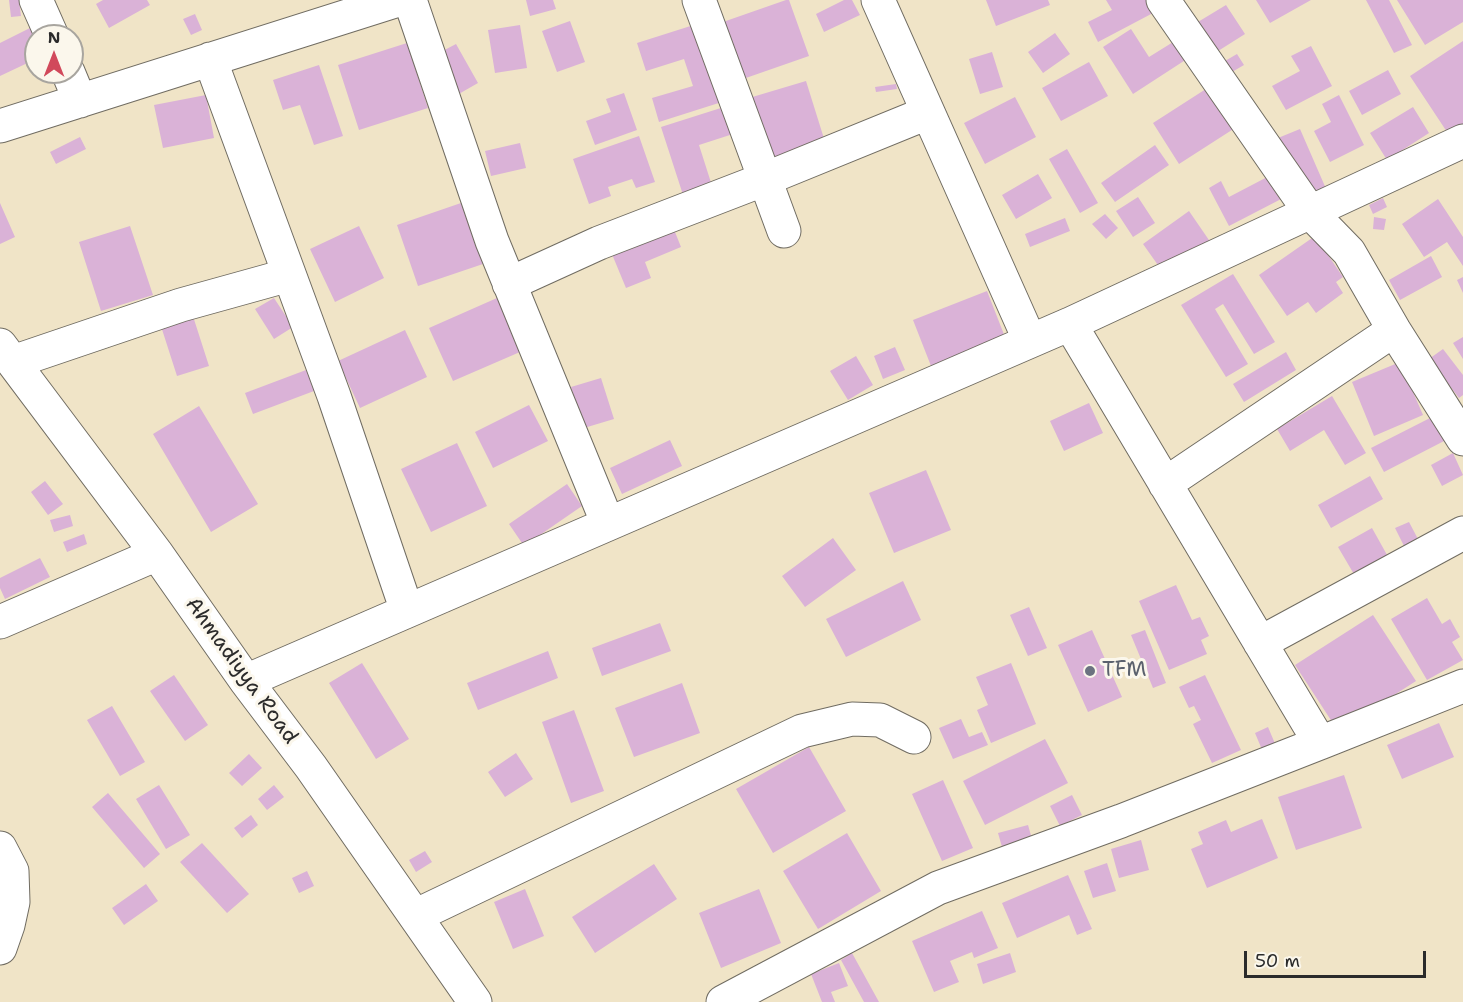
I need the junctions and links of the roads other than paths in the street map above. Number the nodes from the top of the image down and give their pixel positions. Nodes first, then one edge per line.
1 (36, 0) edge
2 (398, 0) edge
3 (410, 0) edge
4 (699, 0) edge
5 (878, 0) edge
6 (1163, 0) edge
7 (47, 24) edge
8 (210, 59) junction
9 (74, 86) edge
10 (927, 113) junction
11 (0, 126) edge
12 (1463, 141) edge
13 (765, 179) junction
14 (1310, 212) junction
15 (784, 231) dead end
16 (289, 275) junction
17 (509, 284) junction
18 (1070, 324) junction
19 (1394, 330) junction
20 (1030, 341) junction
21 (7, 353) edge
22 (1463, 439) edge
23 (1165, 484) junction
24 (608, 524) junction
25 (1463, 533) edge
26 (158, 555) junction
27 (407, 611) junction
28 (0, 622) edge
29 (1260, 643) junction
30 (246, 681) junction
31 (1463, 686) edge
32 (914, 737) dead end
33 (1320, 743) junction
34 (0, 848) edge
35 (415, 916) junction
36 (0, 948) edge
37 (475, 1002) edge
38 (723, 1002) edge

1 - 7 street
2 - 8 street
3 - 17 street
4 - 13 street
5 - 10 street
6 - 14 street
8 - 9 street
8 - 16 street
9 - 11 street
10 - 13 street
10 - 20 street
12 - 14 street
13 - 15 street
13 - 17 street
14 - 18 street
14 - 19 street
16 - 21 street
16 - 27 street
17 - 24 street
18 - 20 street
18 - 23 street
19 - 22 street
19 - 23 street
20 - 24 street
21 - 26 street, Ahmadiyya Road
23 - 29 street
24 - 27 street
25 - 29 street
26 - 28 street
26 - 30 street, Ahmadiyya Road
27 - 30 street
29 - 33 street
30 - 35 street, Ahmadiyya Road
31 - 33 street
32 - 35 street
33 - 38 street
34 - 36 street
35 - 37 street, Ahmadiyya Road

